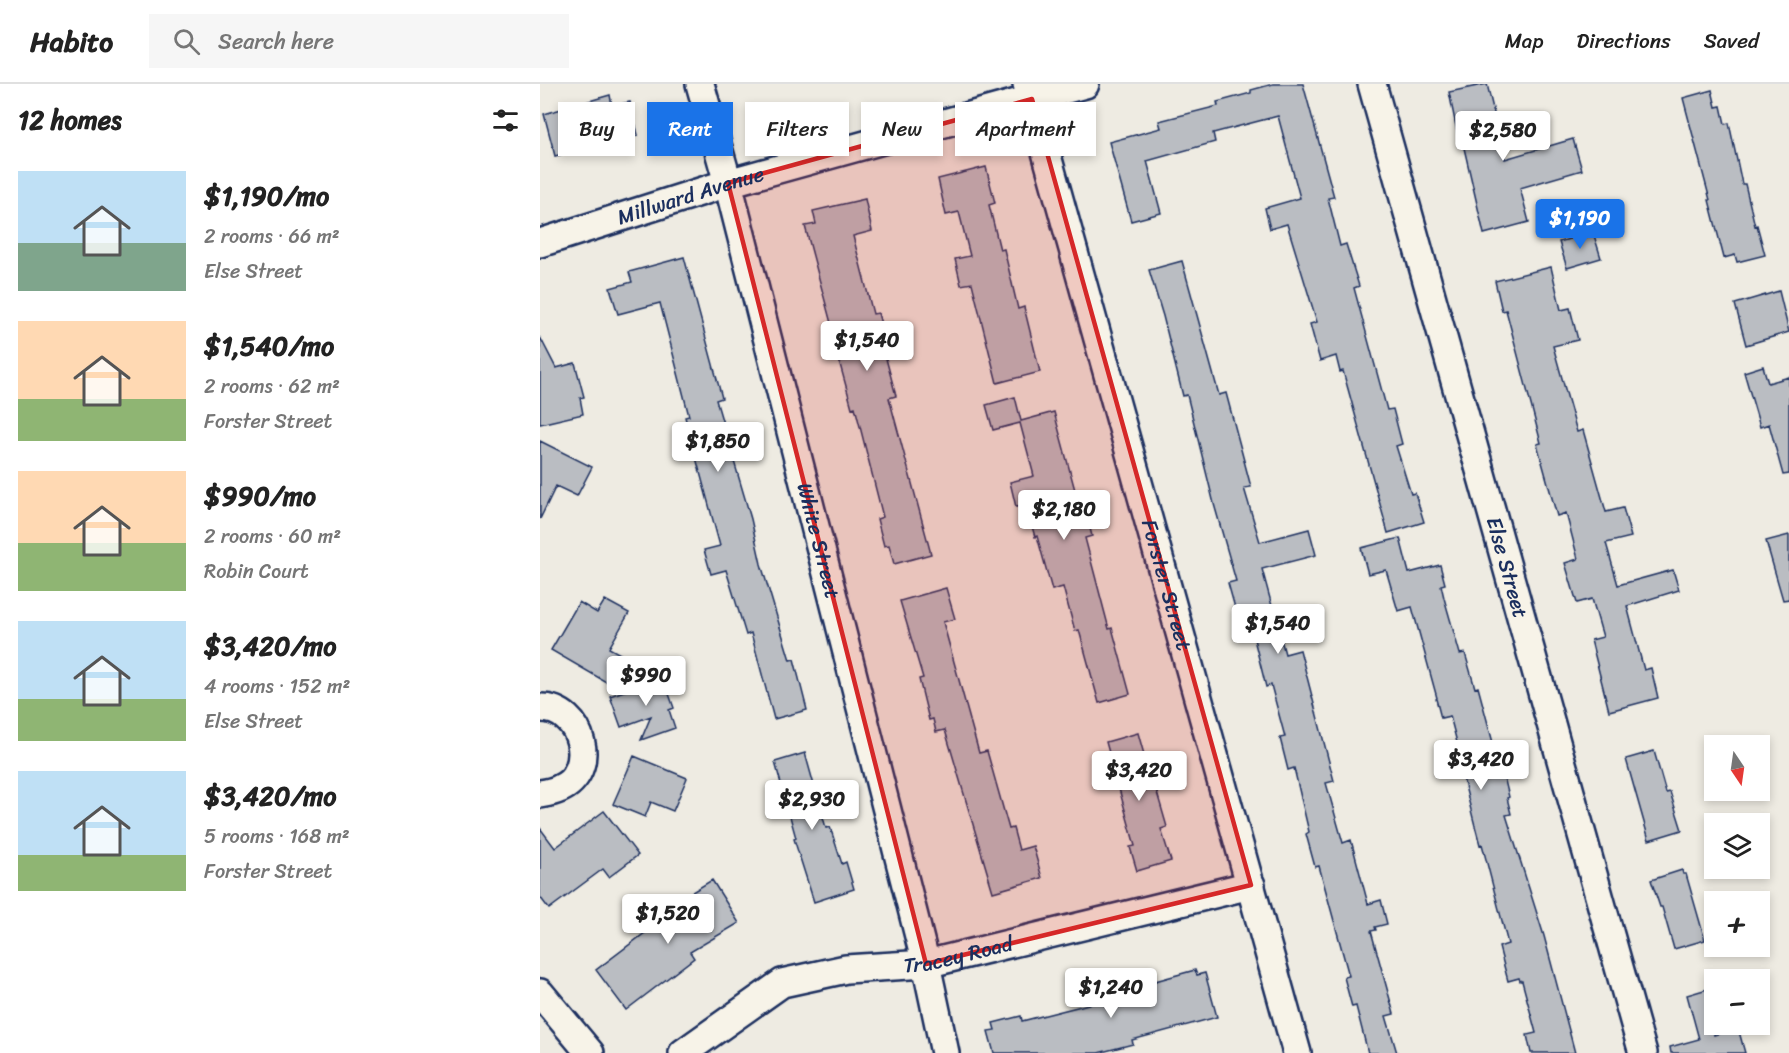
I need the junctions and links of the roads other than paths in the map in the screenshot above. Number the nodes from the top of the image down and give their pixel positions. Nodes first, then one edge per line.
1 (700, 84) edge
2 (1085, 84) edge
3 (1372, 84) edge
4 (1029, 92) edge
5 (728, 183) junction
6 (540, 243) edge
7 (540, 708) edge
8 (540, 794) edge
9 (1251, 885) junction
10 (926, 964) junction
11 (540, 993) edge
12 (590, 1053) edge
13 (683, 1053) edge
14 (945, 1053) edge
15 (1297, 1053) edge
16 (1643, 1053) edge

1 - 5 street, White Street
2 - 4 street, Millward Avenue
3 - 16 street, Else Street
4 - 5 street, Millward Avenue
4 - 9 street, Forster Street
5 - 6 street, Millward Avenue
5 - 10 street, White Street
7 - 8 street
9 - 10 street, Tracey Road
9 - 15 street, Forster Street
10 - 13 street, Tracey Road
10 - 14 street, White Street
11 - 12 street

